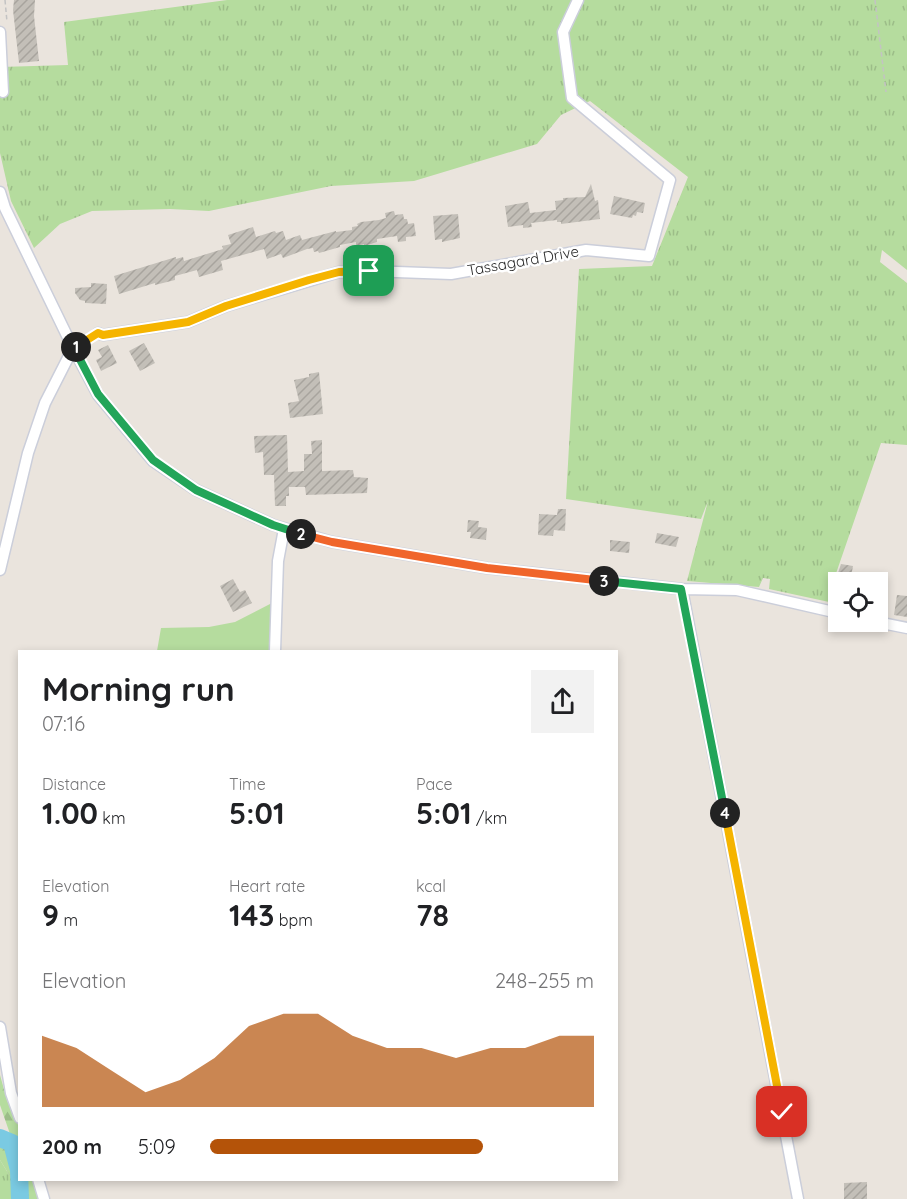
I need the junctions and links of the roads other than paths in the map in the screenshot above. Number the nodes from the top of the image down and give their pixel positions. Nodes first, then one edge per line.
1 (578, 0) edge
2 (0, 32) edge
3 (1, 79) edge
4 (3, 92) dead end
5 (0, 192) edge
6 (98, 333) road end
7 (74, 348) junction
8 (284, 529) junction
9 (0, 570) edge
10 (681, 589) junction
11 (828, 611) edge
12 (888, 624) edge
13 (907, 627) edge
14 (275, 650) edge
15 (0, 1027) edge
16 (18, 1112) edge
17 (39, 1181) edge
18 (44, 1199) edge
19 (798, 1199) edge

1 - 6 street, Tassagard Drive
2 - 3 street
3 - 4 street
5 - 7 street
7 - 8 street
7 - 9 street
8 - 10 street
8 - 14 street
10 - 11 street
10 - 19 street
12 - 13 street
15 - 16 street
17 - 18 street

